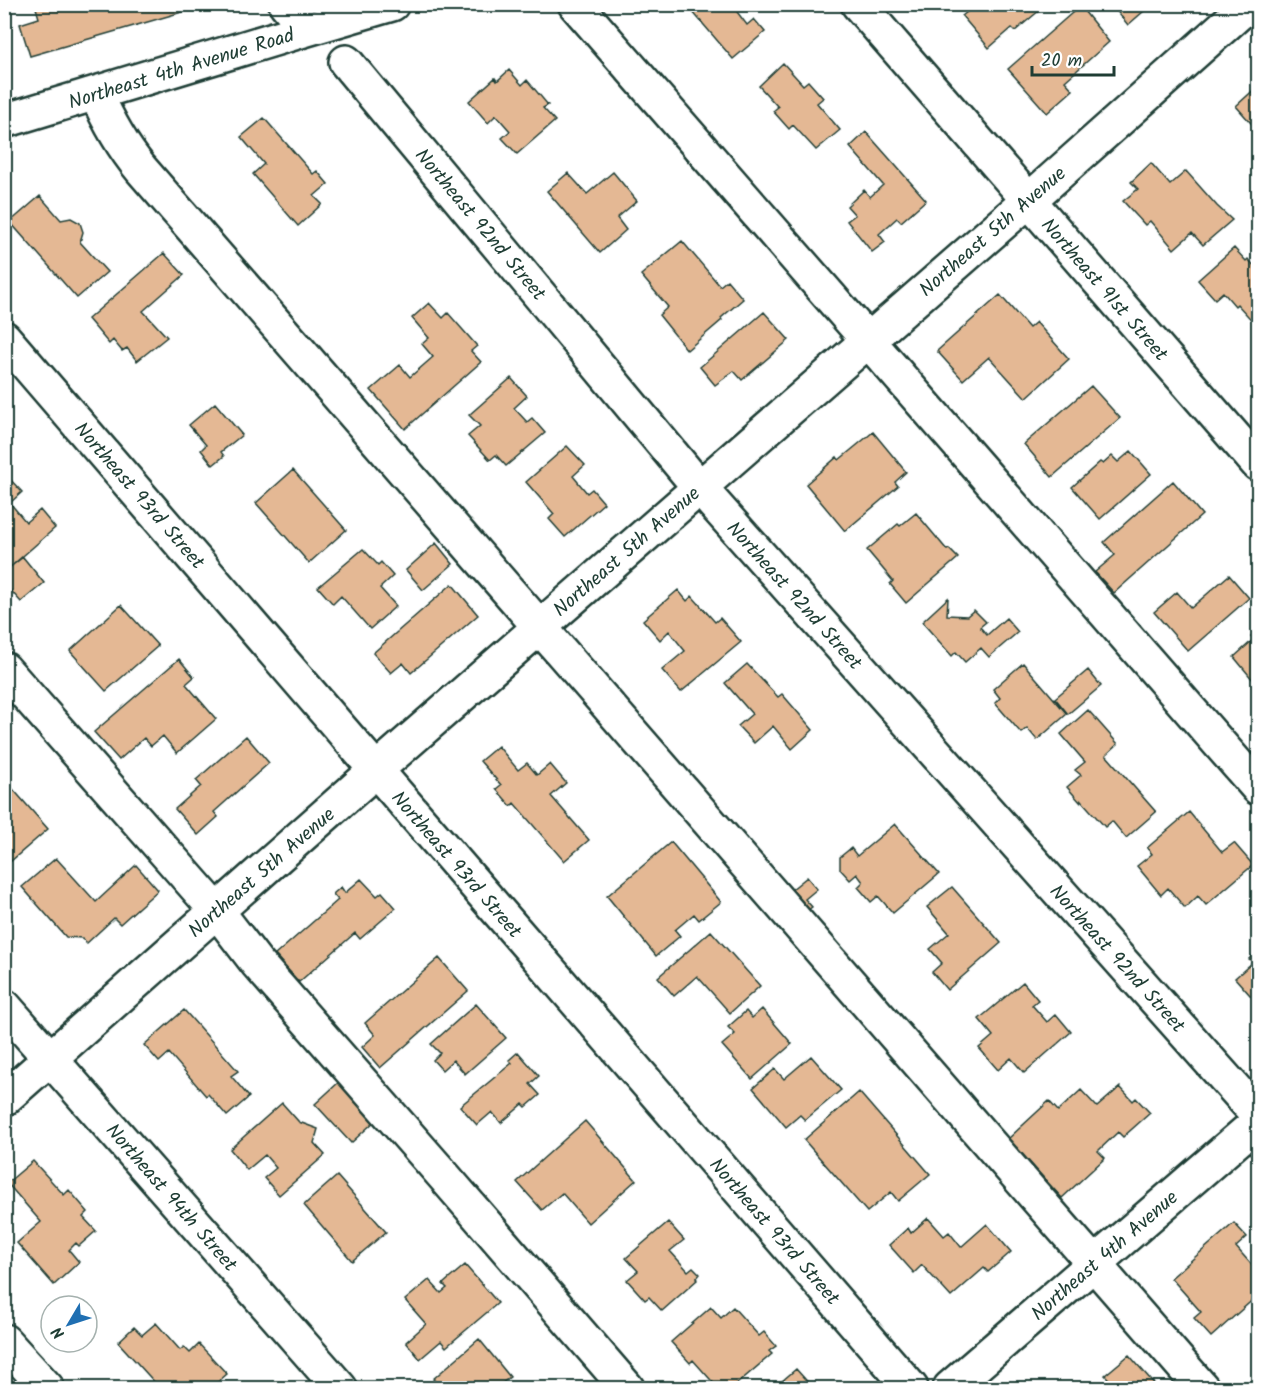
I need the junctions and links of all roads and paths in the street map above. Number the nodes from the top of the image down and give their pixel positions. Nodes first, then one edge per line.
1 (286, 4) edge
2 (392, 4) edge
3 (575, 4) edge
4 (858, 4) edge
5 (1250, 4) edge
6 (307, 29) junction
7 (346, 62) dead end
8 (96, 93) junction
9 (4, 122) edge
10 (1028, 201) junction
11 (4, 338) edge
12 (867, 340) junction
13 (1258, 464) edge
14 (699, 487) junction
15 (539, 627) junction
16 (4, 669) edge
17 (376, 770) junction
18 (1258, 788) edge
19 (217, 911) junction
20 (4, 1006) edge
21 (50, 1059) junction
22 (4, 1099) edge
23 (1258, 1116) edge
24 (1258, 1122) edge
25 (1094, 1264) junction
26 (4, 1341) edge
27 (47, 1389) edge
28 (340, 1389) edge
29 (627, 1389) edge
30 (911, 1389) edge
31 (950, 1389) edge
32 (1202, 1389) edge

1 - 6 street
2 - 6 street, Northeast 4th Avenue Road
3 - 12 street
4 - 10 street, Northeast 91st Street
5 - 10 street, Northeast 5th Avenue
6 - 8 street, Northeast 4th Avenue Road
7 - 14 street, Northeast 92nd Street
8 - 9 street, Northeast 4th Avenue Road
8 - 15 street
10 - 12 street, Northeast 5th Avenue
10 - 13 street, Northeast 91st Street
11 - 17 street, Northeast 93rd Street
12 - 14 street, Northeast 5th Avenue
12 - 18 street
14 - 15 street, Northeast 5th Avenue
14 - 23 street, Northeast 92nd Street
15 - 17 street, Northeast 5th Avenue
15 - 25 street
16 - 19 street
17 - 19 street, Northeast 5th Avenue
17 - 30 street, Northeast 93rd Street
19 - 21 street, Northeast 5th Avenue
19 - 29 street
20 - 21 street, Northeast 94th Street
21 - 22 street, Northeast 5th Avenue
21 - 28 street, Northeast 94th Street
24 - 25 street, Northeast 4th Avenue
25 - 31 street, Northeast 4th Avenue
25 - 32 street
26 - 27 street

